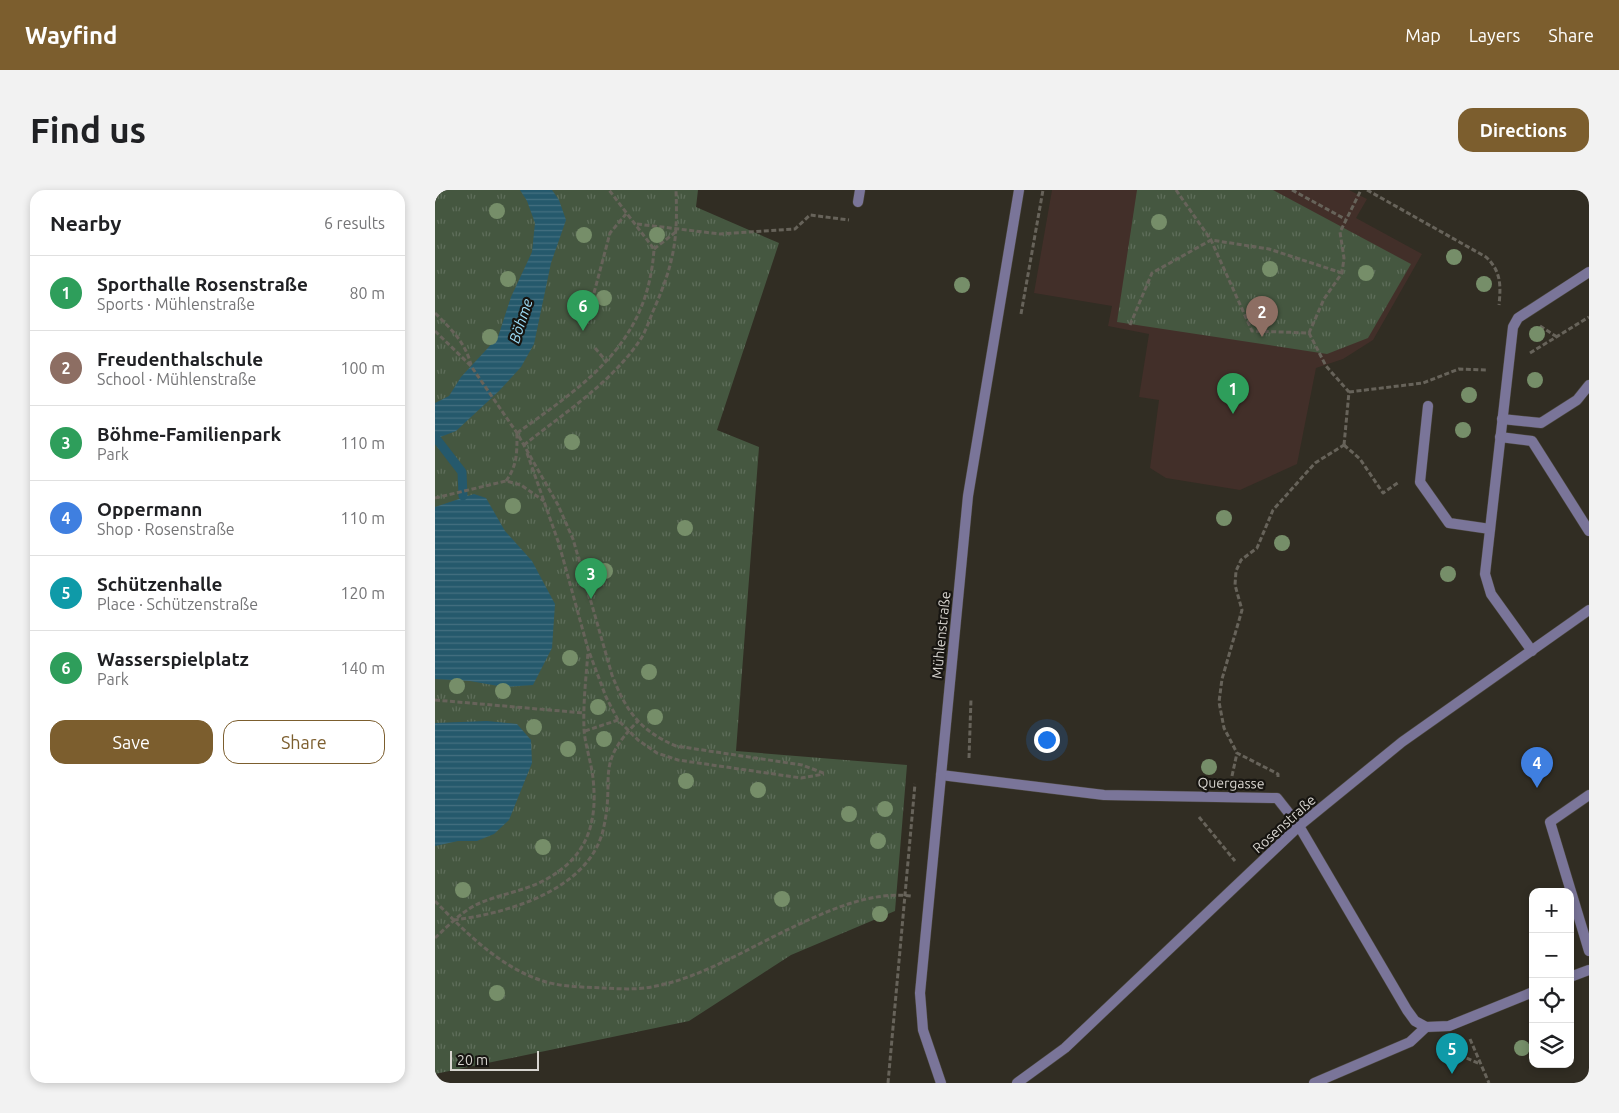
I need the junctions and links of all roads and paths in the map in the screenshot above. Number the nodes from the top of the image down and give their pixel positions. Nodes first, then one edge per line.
1 (609, 190) edge
2 (676, 190) edge
3 (860, 190) edge
4 (1019, 190) edge
5 (1043, 190) edge
6 (1176, 190) edge
7 (1292, 190) edge
8 (1361, 190) edge
9 (1367, 190) edge
10 (858, 202) dead end
11 (626, 214) junction
12 (853, 218) dead end
13 (1345, 219) junction
14 (637, 224) junction
15 (677, 230) junction
16 (1211, 240) junction
17 (654, 249) junction
18 (1589, 272) edge
19 (1342, 273) junction
20 (594, 293) dead end
21 (1499, 304) dead end
22 (435, 313) edge
23 (1589, 317) edge
24 (1020, 321) dead end
25 (1130, 325) dead end
26 (435, 331) edge
27 (1309, 333) junction
28 (595, 348) dead end
29 (1523, 357) dead end
30 (606, 361) junction
31 (471, 366) junction
32 (1491, 371) dead end
33 (1589, 385) edge
34 (1349, 392) junction
35 (1428, 406) dead end
36 (1503, 419) junction
37 (517, 433) junction
38 (1500, 437) junction
39 (524, 445) junction
40 (1344, 445) junction
41 (506, 481) junction
42 (1420, 482) junction
43 (435, 498) edge
44 (544, 502) junction
45 (1489, 529) junction
46 (1589, 531) edge
47 (1589, 610) edge
48 (588, 649) junction
49 (1532, 651) junction
50 (971, 692) dead end
51 (435, 700) edge
52 (584, 713) junction
53 (618, 720) junction
54 (638, 722) junction
55 (585, 731) junction
56 (628, 731) junction
57 (1237, 753) junction
58 (941, 775) junction
59 (915, 784) dead end
60 (1589, 795) edge
61 (1182, 796) junction
62 (1231, 796) junction
63 (1277, 798) junction
64 (1299, 826) junction
65 (1237, 863) dead end
66 (905, 895) junction
67 (435, 901) edge
68 (454, 921) junction
69 (435, 938) edge
70 (1589, 951) edge
71 (1589, 970) edge
72 (1574, 976) edge
73 (1529, 994) edge
74 (1463, 1020) junction
75 (1426, 1027) junction
76 (1453, 1052) dead end
77 (1481, 1064) junction
78 (888, 1083) edge
79 (941, 1083) edge
80 (1017, 1083) edge
81 (1314, 1083) edge
82 (1489, 1083) edge

1 - 11 path
2 - 15 path
3 - 10 street
4 - 58 street, Mühlenstraße
5 - 24 path
6 - 16 path
7 - 13 path
8 - 13 path
9 - 21 path
11 - 14 path
11 - 20 path
12 - 15 path
13 - 19 path
14 - 15 path
14 - 17 path
15 - 17 path
15 - 39 path
16 - 19 path
16 - 25 path
16 - 27 path
17 - 30 path
18 - 36 street
19 - 27 path
22 - 31 path
23 - 29 path
26 - 31 path
27 - 34 path
28 - 30 path
30 - 37 path
31 - 37 path
32 - 34 path
33 - 36 street
34 - 40 path
35 - 42 street
36 - 38 street
37 - 39 path
37 - 41 path
38 - 45 street
38 - 46 street
39 - 44 path
39 - 54 path
40 - 42 path
40 - 57 path
41 - 43 path
41 - 44 path
42 - 45 street
44 - 48 path
45 - 49 street
47 - 49 street, Rosenstraße
48 - 52 path
48 - 53 path
49 - 64 street, Rosenstraße
50 - 58 path
51 - 52 path
52 - 55 path
53 - 55 path
53 - 56 path
54 - 56 path
54 - 56 path
55 - 68 path
56 - 68 path
57 - 62 path
57 - 63 path
58 - 61 street, Quergasse
58 - 79 street, Mühlenstraße
59 - 66 path
60 - 70 street
61 - 62 street, Quergasse
61 - 65 path
62 - 63 street, Quergasse
63 - 64 street, Quergasse
64 - 75 street, Quergasse
64 - 80 street, Rosenstraße
66 - 68 path
66 - 78 path
67 - 68 path
68 - 69 path
71 - 72 street
73 - 74 street
74 - 75 street
74 - 77 path
75 - 81 street
76 - 77 path
77 - 82 path

